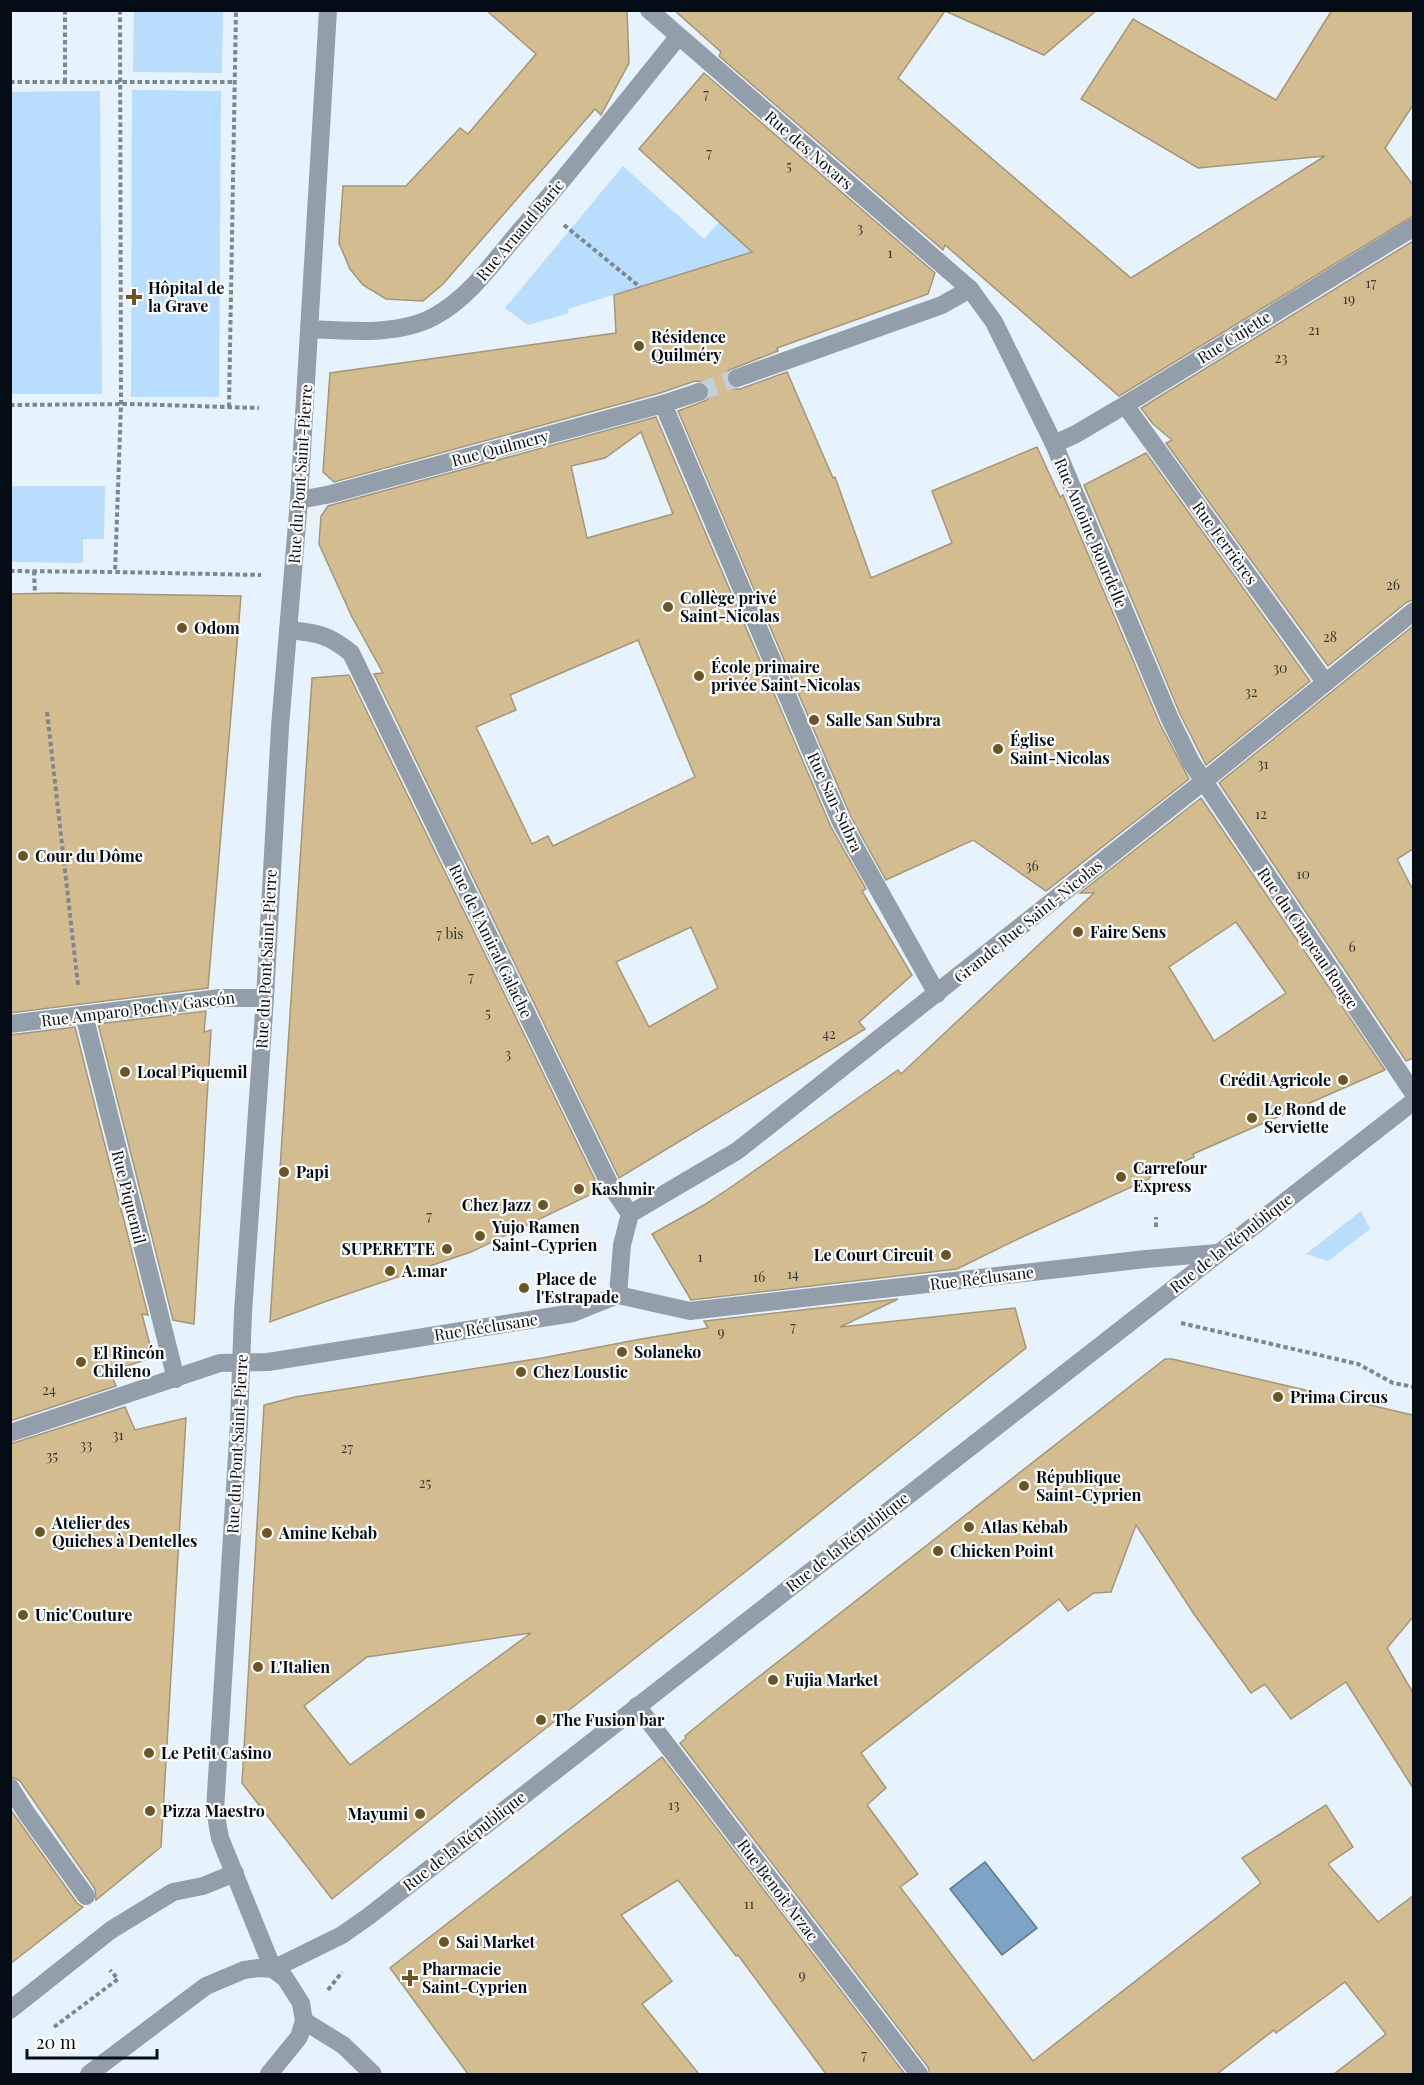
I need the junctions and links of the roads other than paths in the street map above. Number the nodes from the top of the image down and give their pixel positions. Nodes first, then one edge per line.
1 (328, 10) edge
2 (649, 10) edge
3 (678, 37) junction
4 (1413, 227) edge
5 (970, 289) junction
6 (309, 329) junction
7 (737, 378) tunnel mouth
8 (699, 392) tunnel mouth
9 (663, 404) junction
10 (1125, 405) junction
11 (1054, 444) junction
12 (299, 500) junction
13 (1413, 611) edge
14 (288, 630) junction
15 (1325, 682) junction
16 (1204, 781) junction
17 (937, 994) junction
18 (265, 998) junction
19 (84, 1015) junction
20 (10, 1024) edge
21 (1413, 1094) edge
22 (1413, 1101) edge
23 (630, 1214) junction
24 (1218, 1252) junction
25 (618, 1295) junction
26 (242, 1362) junction
27 (176, 1379) junction
28 (10, 1434) edge
29 (637, 1706) junction
30 (10, 1787) edge
31 (234, 1873) junction
32 (86, 1896) dead end
33 (273, 1969) junction
34 (10, 2010) edge
35 (304, 2021) junction
36 (89, 2074) edge
37 (268, 2074) edge
38 (373, 2074) edge
39 (919, 2074) edge

1 - 6 street, Rue du Pont Saint-Pierre
2 - 3 street, Rue des Novars
3 - 5 street, Rue des Novars
3 - 6 street, Rue Arnaud Baric
4 - 10 street, Rue Cujette
5 - 7 street
5 - 11 street, Rue Antoine Bourdelle
6 - 12 street, Rue du Pont Saint-Pierre
8 - 9 street, Rue Quilmery
9 - 12 street, Rue Quilmery
9 - 17 street, Rue San-Subra
10 - 11 street, Rue Cujette
10 - 15 street, Rue Ferrières
11 - 16 street, Rue Antoine Bourdelle
12 - 14 street, Rue du Pont Saint-Pierre
13 - 15 street, Grande Rue Saint-Nicolas
14 - 18 street, Rue du Pont Saint-Pierre
14 - 23 street, Rue de l'Amiral Galache
15 - 16 street, Grande Rue Saint-Nicolas
16 - 17 street, Grande Rue Saint-Nicolas
16 - 21 street, Rue du Chapeau Rouge
17 - 23 street, Grande Rue Saint-Nicolas
18 - 19 street, Rue Amparo Poch y Gascón
18 - 26 street, Rue du Pont Saint-Pierre
19 - 20 street, Rue Amparo Poch y Gascón
19 - 27 street, Rue Piquemil
22 - 24 street, Rue de la République
23 - 25 street
24 - 25 street, Rue Réclusane
24 - 29 street, Rue de la République
25 - 26 street, Rue Réclusane
26 - 27 street, Rue Réclusane
26 - 31 street, Rue du Pont Saint-Pierre
27 - 28 street, Rue Réclusane
29 - 33 street, Rue de la République
29 - 39 street, Rue Benoît Arzac
30 - 32 street
31 - 33 street, Rue du Pont Saint-Pierre
31 - 34 street
33 - 35 street
33 - 36 street
35 - 37 street
35 - 38 street

